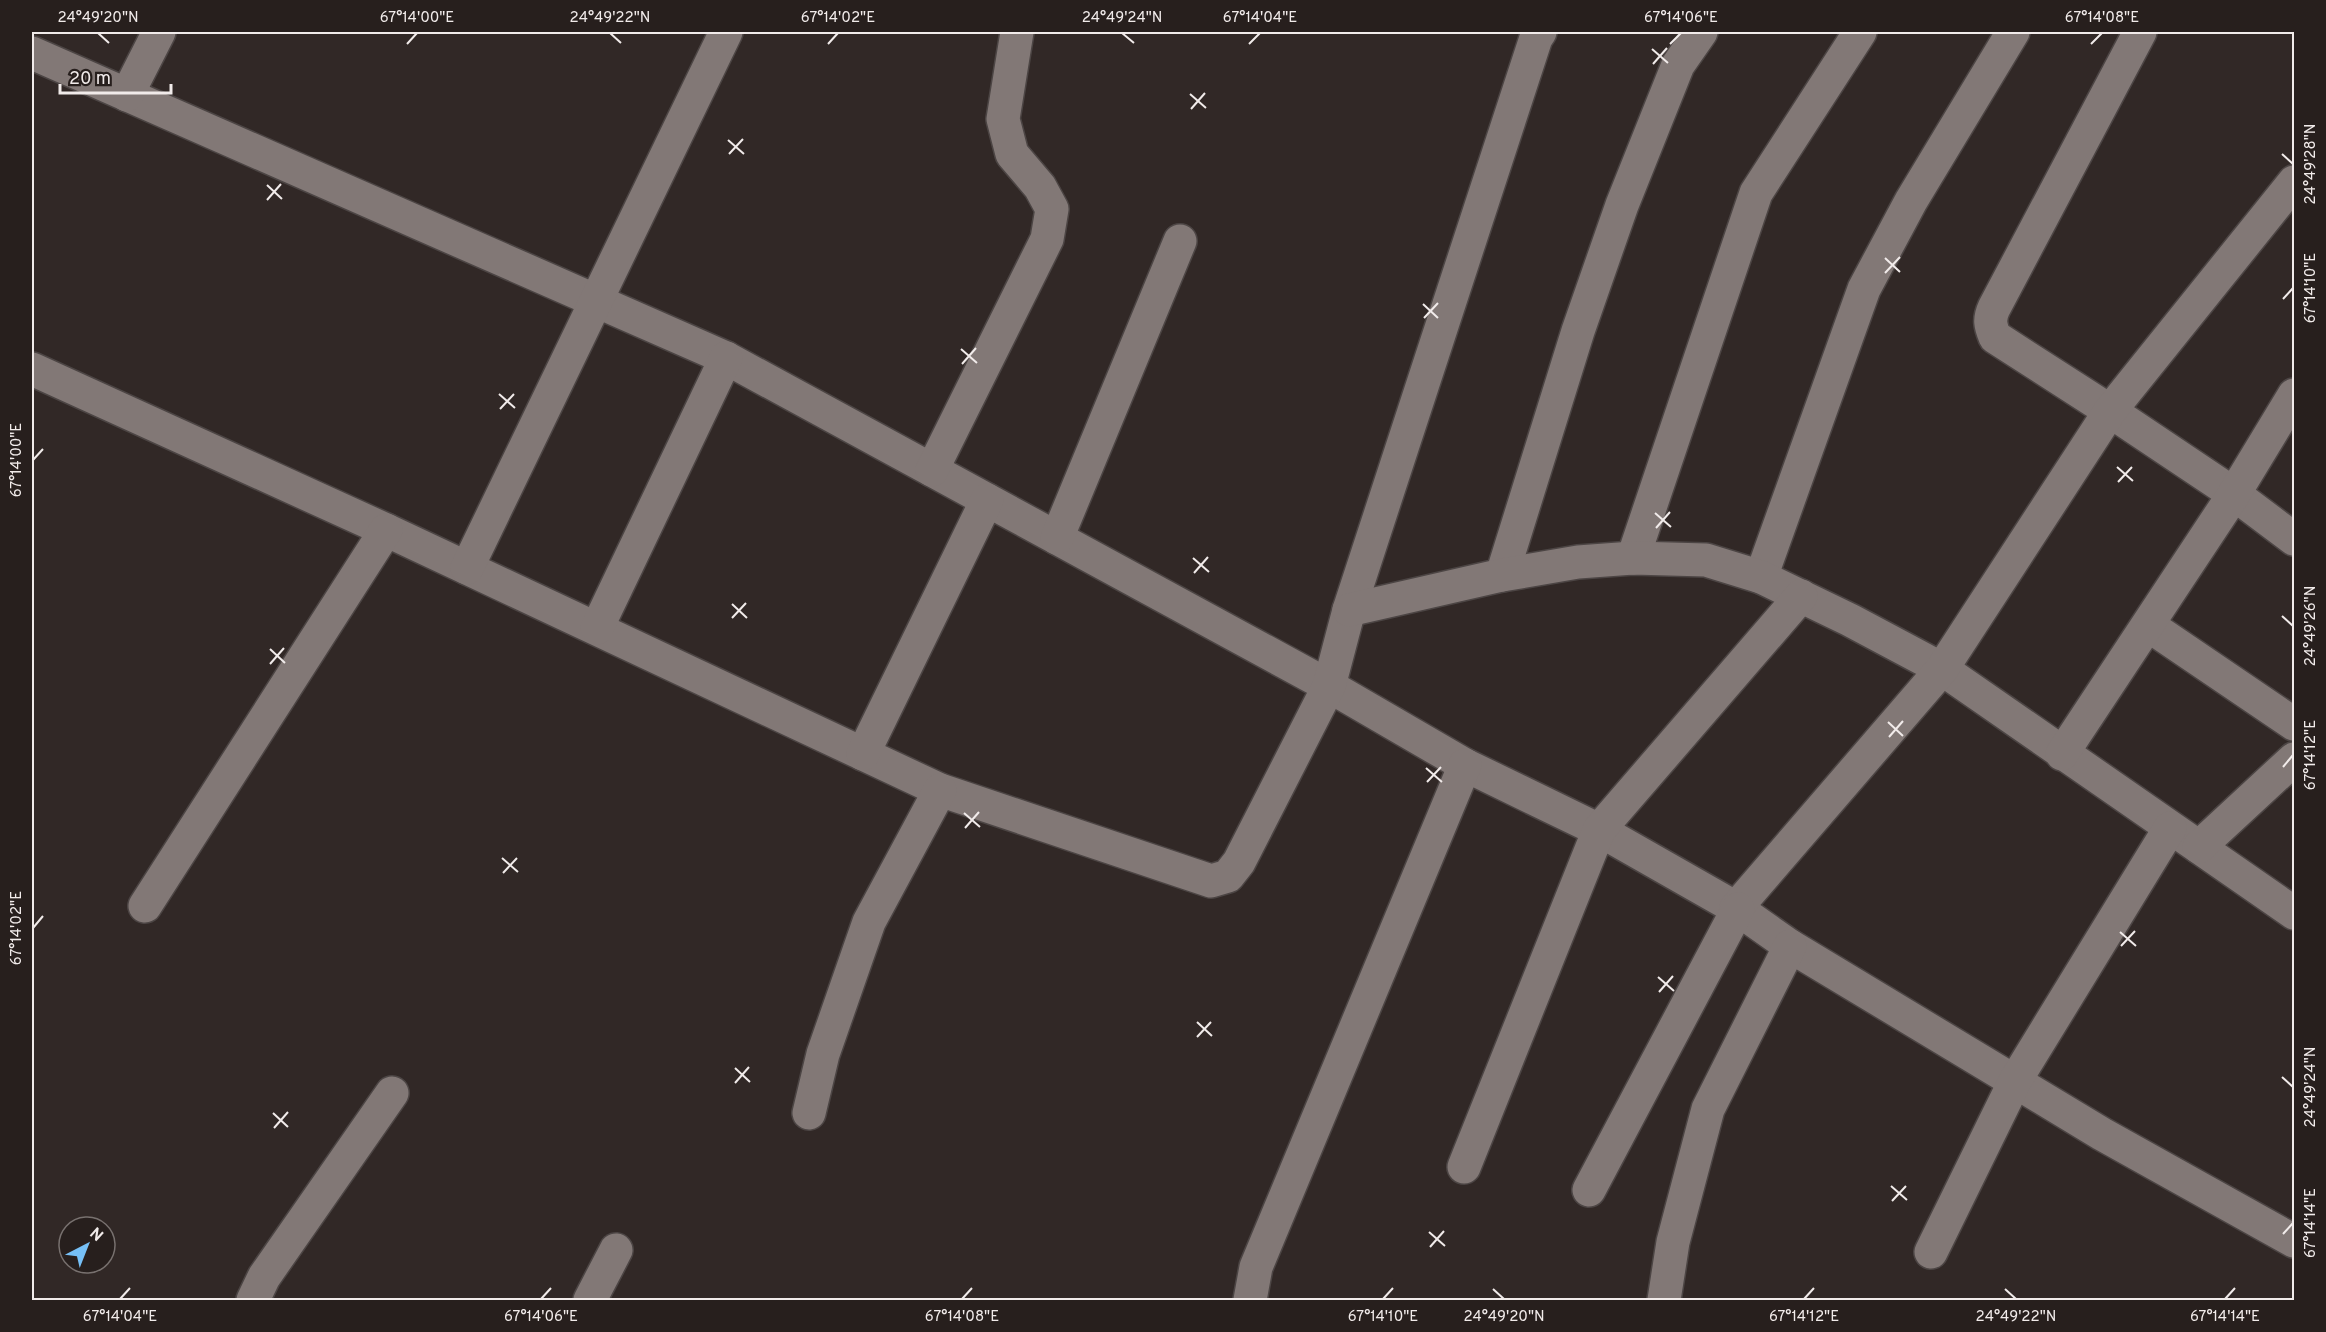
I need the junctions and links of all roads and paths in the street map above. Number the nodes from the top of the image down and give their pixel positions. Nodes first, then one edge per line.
1 (159, 32) edge
2 (726, 32) edge
3 (1017, 32) edge
4 (1701, 32) edge
5 (1860, 32) edge
6 (2013, 32) edge
7 (2140, 32) edge
8 (1532, 34) edge
9 (32, 53) edge
10 (127, 95) junction
11 (2295, 182) edge
12 (1180, 241) dead end
13 (596, 301) junction
14 (726, 358) junction
15 (32, 369) edge
16 (2295, 395) edge
17 (2110, 411) junction
18 (932, 470) junction
19 (2234, 494) junction
20 (987, 500) junction
21 (386, 530) junction
22 (1057, 538) junction
23 (2295, 539) edge
24 (1633, 558) junction
25 (467, 568) junction
26 (1502, 575) junction
27 (1761, 578) junction
28 (1801, 596) junction
29 (1349, 610) junction
30 (2148, 625) junction
31 (597, 628) junction
32 (1942, 669) junction
33 (1329, 686) junction
34 (2295, 724) edge
35 (863, 754) junction
36 (2062, 754) junction
37 (2295, 759) edge
38 (1465, 765) junction
39 (940, 790) junction
40 (2170, 828) junction
41 (1599, 830) junction
42 (2199, 848) junction
43 (145, 906) dead end
44 (1737, 908) junction
45 (2295, 913) edge
46 (1790, 946) junction
47 (2015, 1081) junction
48 (392, 1093) dead end
49 (809, 1113) dead end
50 (1464, 1167) dead end
51 (1589, 1190) dead end
52 (2295, 1240) edge
53 (616, 1250) dead end
54 (1931, 1252) dead end
55 (253, 1300) edge
56 (590, 1300) edge
57 (1250, 1300) edge
58 (1664, 1300) edge

1 - 10 street
2 - 13 street
3 - 18 street
4 - 26 street
5 - 24 street
6 - 27 street
7 - 17 street
8 - 29 street
9 - 10 street
10 - 13 street
11 - 17 street
12 - 22 street
13 - 14 street
13 - 25 street
14 - 18 street
14 - 31 street
15 - 21 street
16 - 19 street
17 - 19 street
17 - 32 street
18 - 20 street
19 - 23 street
19 - 30 street
20 - 22 street
20 - 35 street
21 - 25 street
21 - 43 street
22 - 33 street
24 - 26 street
24 - 27 street
25 - 31 street
26 - 29 street
27 - 28 street
28 - 32 street
28 - 41 street
29 - 33 street
30 - 34 street
30 - 36 street
31 - 35 street
32 - 36 street
32 - 44 street
33 - 38 street
33 - 39 street
35 - 39 street
36 - 40 street
37 - 42 street
38 - 41 street
38 - 57 street
39 - 49 street
40 - 42 street
40 - 47 street
41 - 44 street
41 - 50 street
42 - 45 street
44 - 46 street
44 - 51 street
46 - 47 street
46 - 58 street
47 - 52 street
47 - 54 street
48 - 55 street
53 - 56 street

